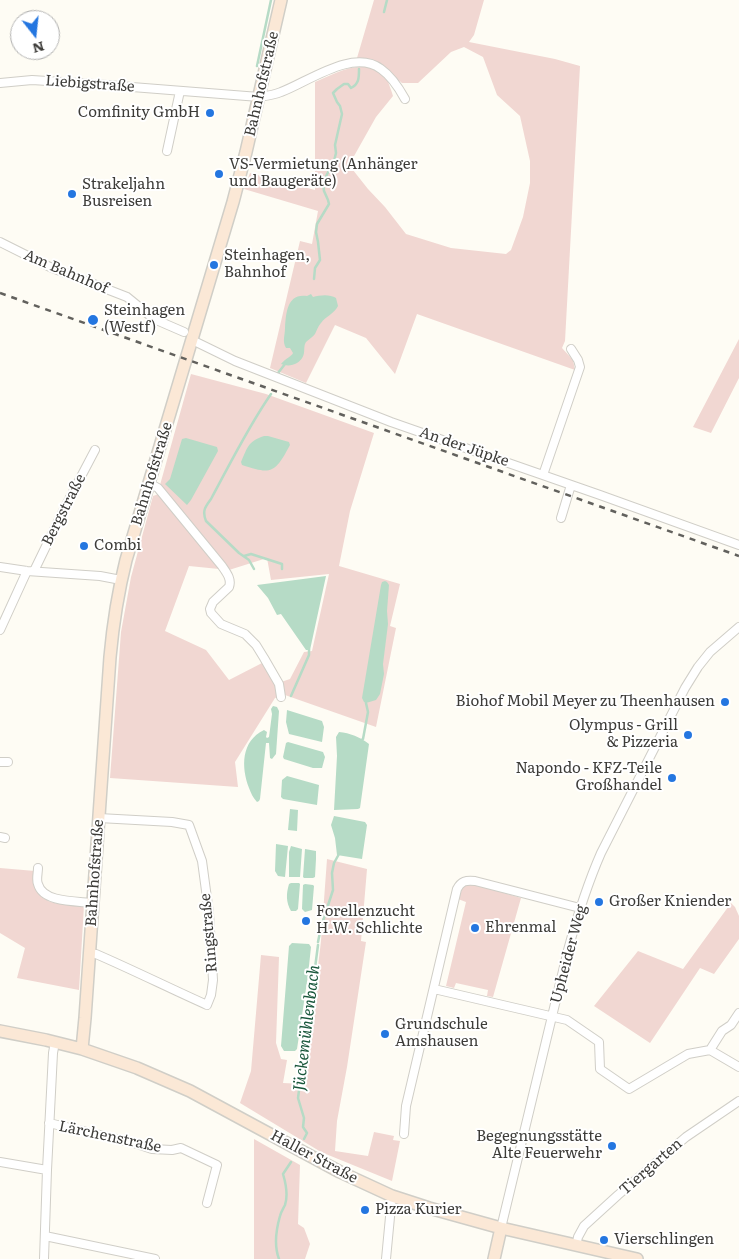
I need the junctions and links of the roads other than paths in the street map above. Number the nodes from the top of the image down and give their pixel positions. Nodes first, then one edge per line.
1 (281, 0) edge
2 (0, 83) edge
3 (180, 91) junction
4 (258, 97) junction
5 (405, 99) dead end
6 (166, 151) dead end
7 (0, 242) edge
8 (188, 336) junction
9 (571, 349) dead end
10 (95, 450) dead end
11 (543, 475) junction
12 (149, 483) junction
13 (572, 485) junction
14 (561, 518) dead end
15 (739, 546) edge
16 (0, 567) edge
17 (31, 571) junction
18 (121, 580) junction
19 (739, 627) edge
20 (0, 630) edge
21 (281, 697) dead end
22 (99, 818) junction
23 (38, 868) dead end
24 (93, 903) junction
25 (580, 908) junction
26 (89, 953) junction
27 (434, 989) junction
28 (739, 1013) edge
29 (552, 1016) junction
30 (0, 1031) edge
31 (56, 1042) junction
32 (82, 1049) junction
33 (710, 1050) junction
34 (739, 1067) edge
35 (739, 1101) edge
36 (49, 1124) junction
37 (404, 1134) dead end
38 (0, 1162) edge
39 (47, 1170) junction
40 (392, 1196) junction
41 (208, 1203) dead end
42 (501, 1228) junction
43 (45, 1236) junction
44 (576, 1246) junction
45 (44, 1259) edge
46 (155, 1259) edge
47 (386, 1259) edge
48 (494, 1259) edge
49 (637, 1259) edge

1 - 4 street, Bahnhofstraße
2 - 3 street, Liebigstraße
3 - 4 street, Liebigstraße
3 - 6 street
4 - 5 street
4 - 8 street, Bahnhofstraße
7 - 8 street, Am Bahnhof
8 - 11 street, An der Jüpke
8 - 12 street, Bahnhofstraße
9 - 11 street
10 - 17 street, Bergstraße
11 - 13 street, An der Jüpke
12 - 18 street, Bahnhofstraße
12 - 21 street
13 - 14 street
13 - 15 street, An der Jüpke
16 - 17 street
17 - 18 street
17 - 20 street, Bergstraße
18 - 22 street, Bahnhofstraße
19 - 25 street, Upheider Weg
22 - 24 street, Bahnhofstraße
22 - 26 street, Ringstraße
23 - 24 street
24 - 26 street, Bahnhofstraße
25 - 27 street
25 - 29 street, Upheider Weg
26 - 32 street, Bahnhofstraße
27 - 29 street
27 - 37 street
28 - 33 street
29 - 33 street
29 - 42 street, Upheider Weg
30 - 31 street, Haller Straße
31 - 32 street, Haller Straße
31 - 36 street
32 - 40 street, Haller Straße
33 - 34 street
35 - 44 street, Tiergarten
36 - 39 street
36 - 41 street, Lärchenstraße
38 - 39 street
39 - 43 street
40 - 42 street, Haller Straße
40 - 47 street
42 - 44 street, Haller Straße
42 - 48 street
43 - 45 street
43 - 46 street
44 - 49 street, Haller Straße

